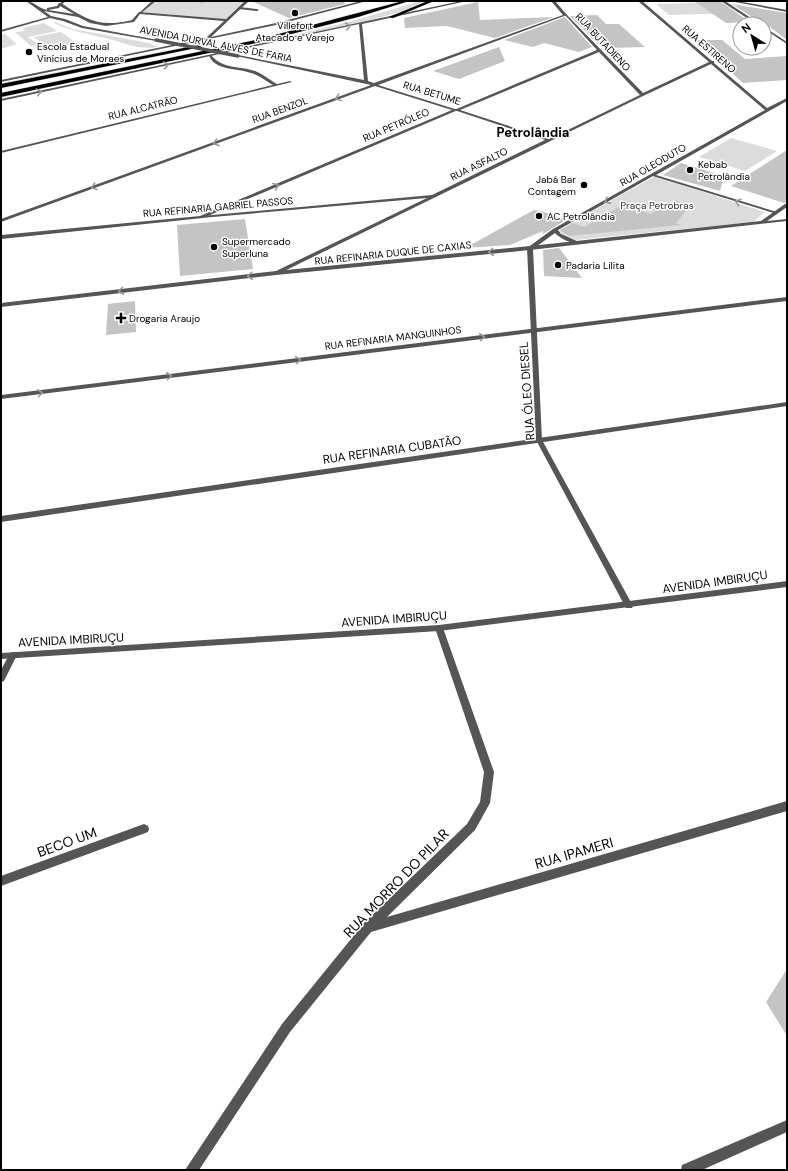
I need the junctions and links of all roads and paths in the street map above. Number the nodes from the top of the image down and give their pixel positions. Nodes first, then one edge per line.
1 (28, 1) edge
2 (55, 1) edge
3 (64, 1) edge
4 (154, 1) edge
5 (247, 1) edge
6 (407, 1) edge
7 (432, 1) edge
8 (465, 1) edge
9 (552, 1) edge
10 (640, 1) edge
11 (723, 1) edge
12 (732, 1) edge
13 (367, 3) edge
14 (60, 4) junction
15 (240, 8) junction
16 (38, 9) junction
17 (256, 10) dead end
18 (60, 12) junction
19 (787, 12) edge
20 (138, 13) junction
21 (565, 15) junction
22 (79, 16) junction
23 (746, 16) edge
24 (50, 17) junction
25 (391, 17) junction
26 (64, 20) junction
27 (227, 20) junction
28 (361, 24) junction
29 (1, 32) edge
30 (241, 32) junction
31 (772, 33) edge
32 (205, 39) junction
33 (787, 43) edge
34 (599, 51) junction
35 (210, 56) junction
36 (713, 62) junction
37 (290, 82) dead end
38 (366, 82) junction
39 (1, 83) edge
40 (276, 85) junction
41 (375, 85) junction
42 (642, 94) junction
43 (1, 95) edge
44 (787, 99) edge
45 (1, 100) edge
46 (456, 110) junction
47 (767, 110) junction
48 (548, 140) junction
49 (1, 152) edge
50 (653, 175) junction
51 (437, 195) junction
52 (787, 205) edge
53 (775, 213) junction
54 (201, 217) junction
55 (787, 220) edge
56 (1, 221) edge
57 (761, 223) junction
58 (555, 230) junction
59 (1, 236) edge
60 (577, 243) junction
61 (530, 248) junction
62 (276, 273) junction
63 (787, 298) edge
64 (1, 305) edge
65 (534, 331) junction
66 (1, 397) edge
67 (787, 404) edge
68 (539, 440) junction
69 (1, 519) edge
70 (787, 584) edge
71 (629, 606) junction
72 (440, 628) junction
73 (13, 655) junction
74 (1, 656) edge
75 (1, 678) edge
76 (787, 806) edge
77 (144, 829) dead end
78 (1, 881) edge
79 (368, 928) junction
80 (787, 1126) edge
81 (191, 1170) edge
82 (687, 1170) edge

1 - 16 street, AVENIDA DURVAL ALVES DE FARIA
2 - 14 street
3 - 14 street
4 - 20 street
5 - 15 street
6 - 43 highway
7 - 25 highway
8 - 25 street
9 - 21 street, RUA BUTADIENO
10 - 36 street, RUA ESTIRENO
11 - 23 street
12 - 19 street
13 - 30 street
13 - 39 highway
14 - 16 street
14 - 18 street
14 - 22 street
15 - 17 street
15 - 27 street
16 - 18 street
16 - 24 street, AVENIDA DURVAL ALVES DE FARIA
18 - 22 street
18 - 26 street
20 - 22 street
20 - 27 street
21 - 34 street, RUA BUTADIENO
21 - 41 street, RUA BENZOL
24 - 26 street, AVENIDA DURVAL ALVES DE FARIA
24 - 29 street
25 - 28 street
26 - 38 street, AVENIDA DURVAL ALVES DE FARIA, bridge
27 - 30 street
27 - 32 street
35 -> 28 street
28 - 38 street
30 - 32 street
31 - 33 street
32 - 39 street
34 - 42 street, RUA BUTADIENO
34 - 46 street, RUA PETRÓLEO
35 - 40 street
45 -> 35 street
36 - 42 street, RUA ASFALTO
36 - 47 street, RUA ESTIRENO
37 - 40 street, RUA ALCATRÃO
38 - 41 street, RUA BETUME
40 - 49 street, RUA ALCATRÃO
41 - 46 street, RUA BETUME
41 -> 56 street, RUA BENZOL
42 - 48 street, RUA ASFALTO
44 - 47 street, RUA OLEODUTO
46 - 48 street, RUA BETUME
54 -> 46 street, RUA PETRÓLEO
47 - 50 street, RUA OLEODUTO
48 - 51 street, RUA ASFALTO
53 -> 50 street
50 -> 58 street, RUA OLEODUTO
51 - 54 street, RUA REFINARIA GABRIEL PASSOS
51 - 62 street, RUA ASFALTO
52 - 53 street
53 - 57 street
54 - 59 street, RUA REFINARIA GABRIEL PASSOS
55 - 57 street, RUA REFINARIA DUQUE DE CAXIAS
57 - 60 street, RUA REFINARIA DUQUE DE CAXIAS
58 - 60 street
58 - 61 street, RUA OLEODUTO
60 - 61 street, RUA REFINARIA DUQUE DE CAXIAS
61 -> 62 street, RUA REFINARIA DUQUE DE CAXIAS
61 - 65 street, RUA ÓLEO DIESEL
62 -> 64 street, RUA REFINARIA DUQUE DE CAXIAS
63 - 65 street, RUA REFINARIA MANGUINHOS
66 -> 65 street, RUA REFINARIA MANGUINHOS
65 - 68 street, RUA ÓLEO DIESEL
67 - 68 street, RUA REFINARIA CUBATÃO
68 - 69 street, RUA REFINARIA CUBATÃO
68 - 71 street, RUA ÓLEO DIESEL
70 - 71 street, AVENIDA IMBIRUÇU
71 - 72 street, AVENIDA IMBIRUÇU
72 - 73 street, AVENIDA IMBIRUÇU
72 - 79 street, RUA MORRO DO PILAR
73 - 74 street, AVENIDA IMBIRUÇU
73 - 75 street
76 - 79 street, RUA IPAMERI
77 - 78 street, BECO UM
79 - 81 street, RUA MORRO DO PILAR
80 - 82 street

